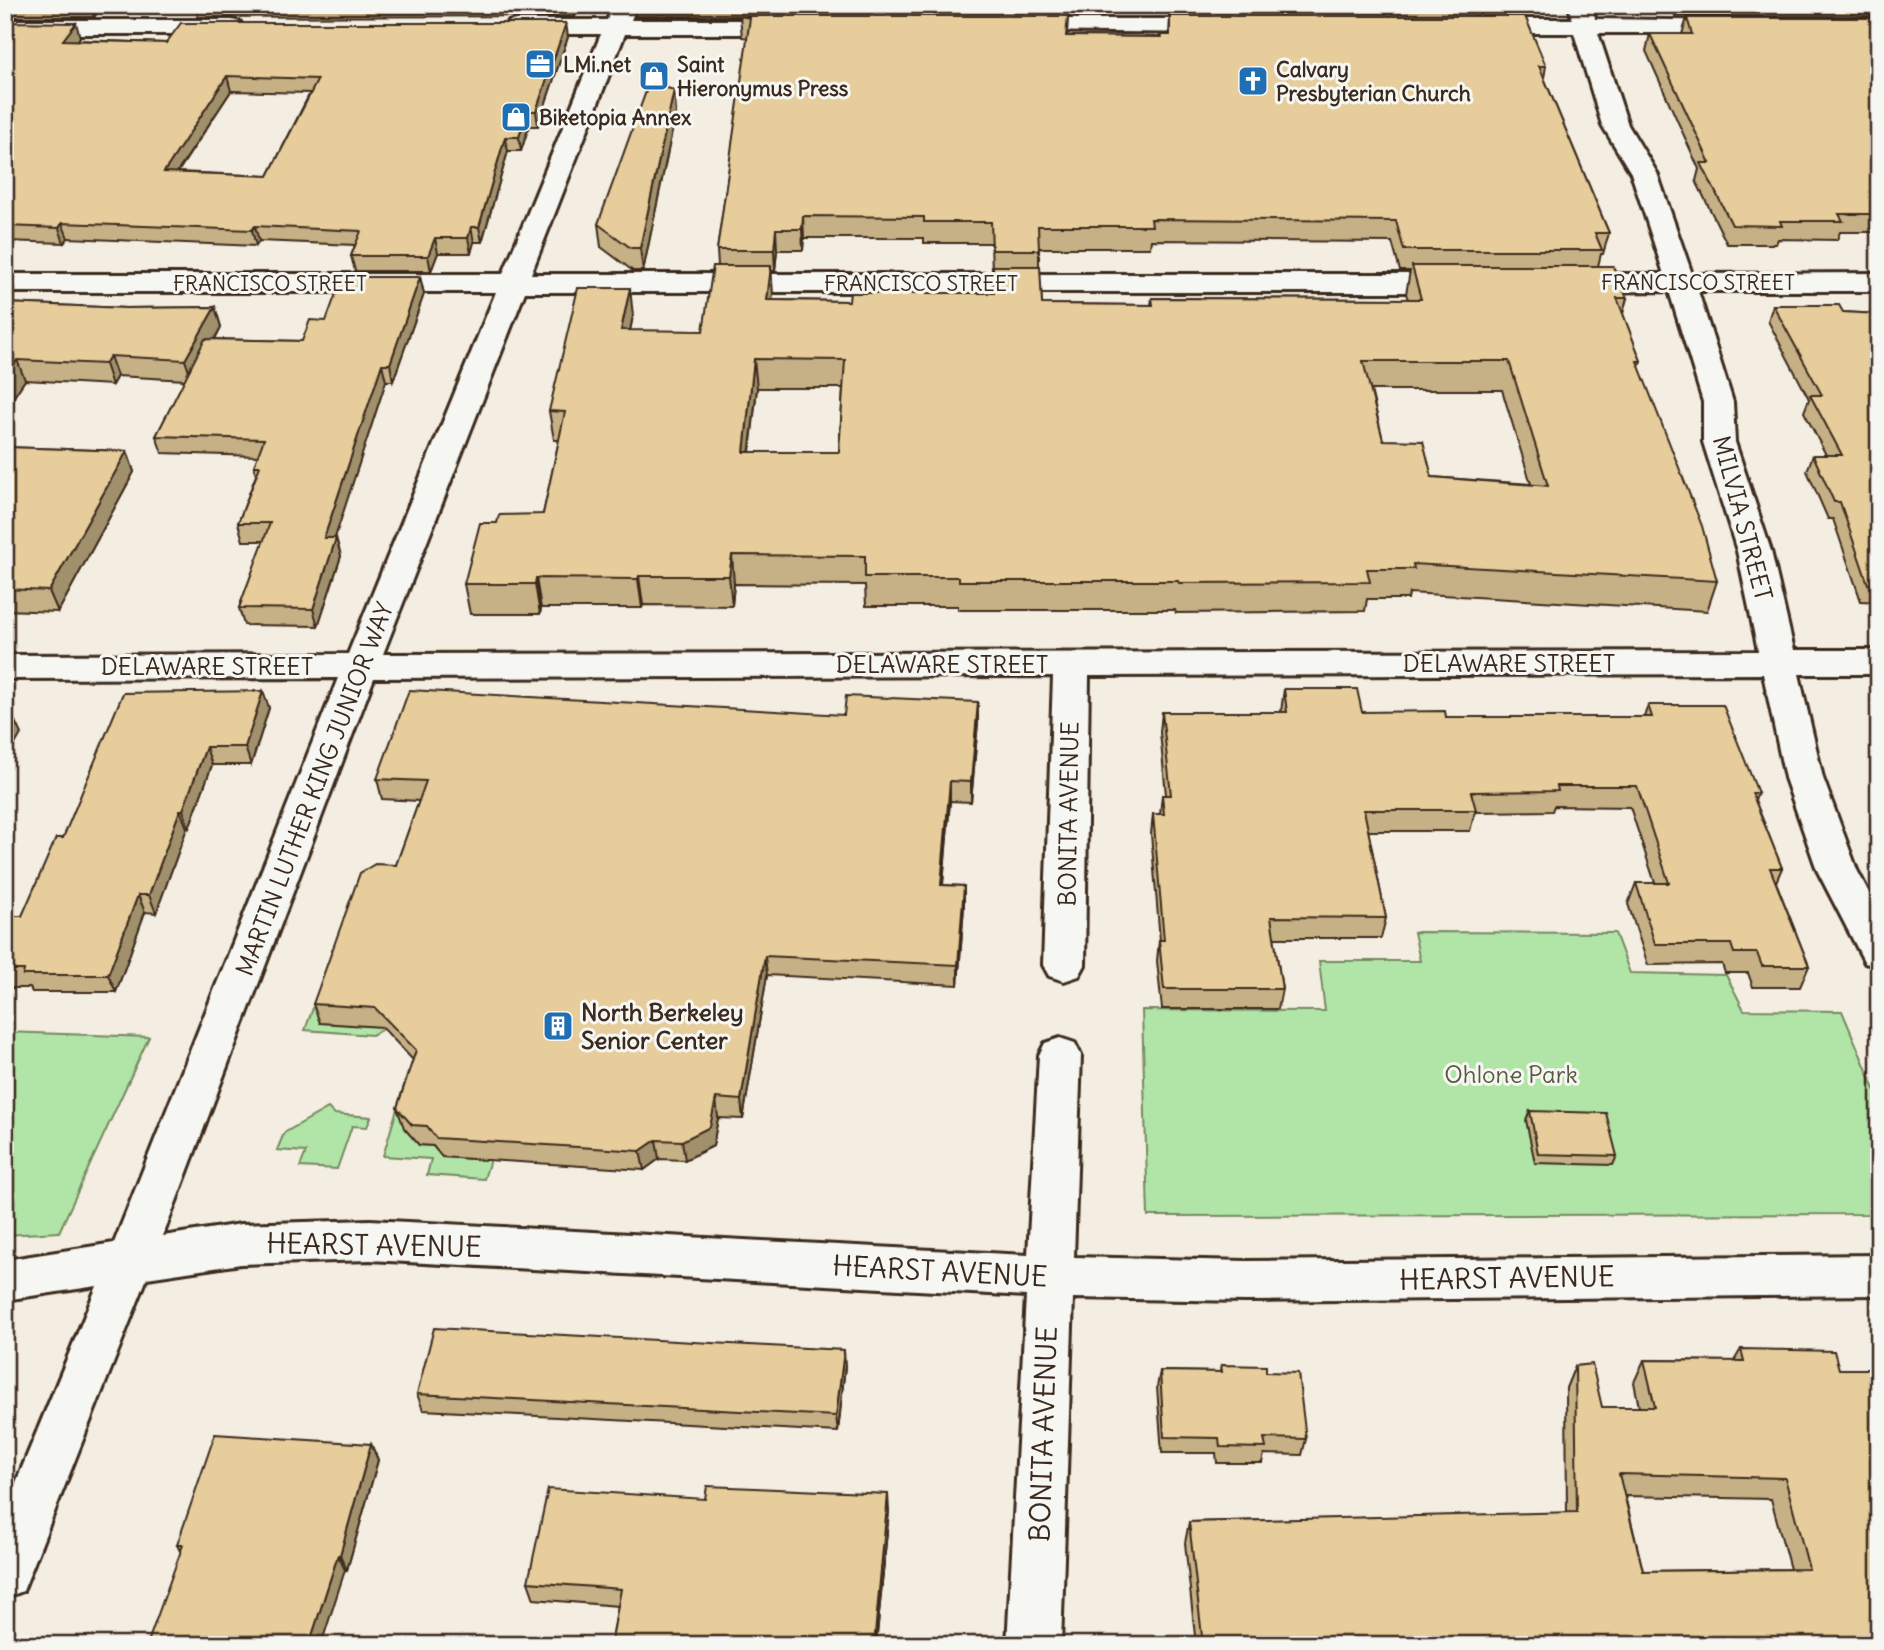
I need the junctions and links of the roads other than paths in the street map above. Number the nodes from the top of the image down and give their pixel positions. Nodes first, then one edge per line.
1 (153, 5) edge
2 (621, 16) edge
3 (1111, 16) edge
4 (1583, 16) edge
5 (999, 26) edge
6 (1249, 26) edge
7 (1457, 26) edge
8 (1767, 26) edge
9 (5, 27) edge
10 (136, 27) junction
11 (259, 27) edge
12 (490, 27) edge
13 (817, 27) edge
14 (1680, 282) junction
15 (1879, 282) edge
16 (5, 283) edge
17 (514, 283) junction
18 (1486, 283) edge
19 (1540, 283) edge
20 (1780, 662) junction
21 (1879, 662) edge
22 (1071, 663) junction
23 (361, 666) junction
24 (5, 667) edge
25 (1879, 952) edge
26 (1064, 965) dead end
27 (1060, 1055) dead end
28 (131, 1260) junction
29 (1879, 1275) edge
30 (1049, 1277) junction
31 (5, 1280) edge
32 (5, 1573) edge
33 (1034, 1645) edge

1 - 10 street
2 - 12 street
2 - 13 street
2 - 17 street, MARTIN LUTHER KING JUNIOR WAY
3 - 5 street
3 - 6 street
4 - 7 street
4 - 8 street
4 - 14 street, MILVIA STREET
9 - 10 street
10 - 11 street
14 - 15 street, FRANCISCO STREET
14 - 19 street, FRANCISCO STREET
14 - 20 street, MILVIA STREET
16 - 17 street, FRANCISCO STREET
17 - 18 street, FRANCISCO STREET
17 - 23 street, MARTIN LUTHER KING JUNIOR WAY
20 - 21 street, DELAWARE STREET
20 - 22 street, DELAWARE STREET
20 - 25 street, MILVIA STREET
22 - 23 street, DELAWARE STREET
22 - 26 street, BONITA AVENUE
23 - 24 street, DELAWARE STREET
23 - 28 street, MARTIN LUTHER KING JUNIOR WAY
27 - 30 street, BONITA AVENUE
28 - 30 street, HEARST AVENUE
28 - 31 street, HEARST AVENUE
28 - 32 street, MARTIN LUTHER KING JUNIOR WAY
29 - 30 street, HEARST AVENUE
30 - 33 street, BONITA AVENUE

